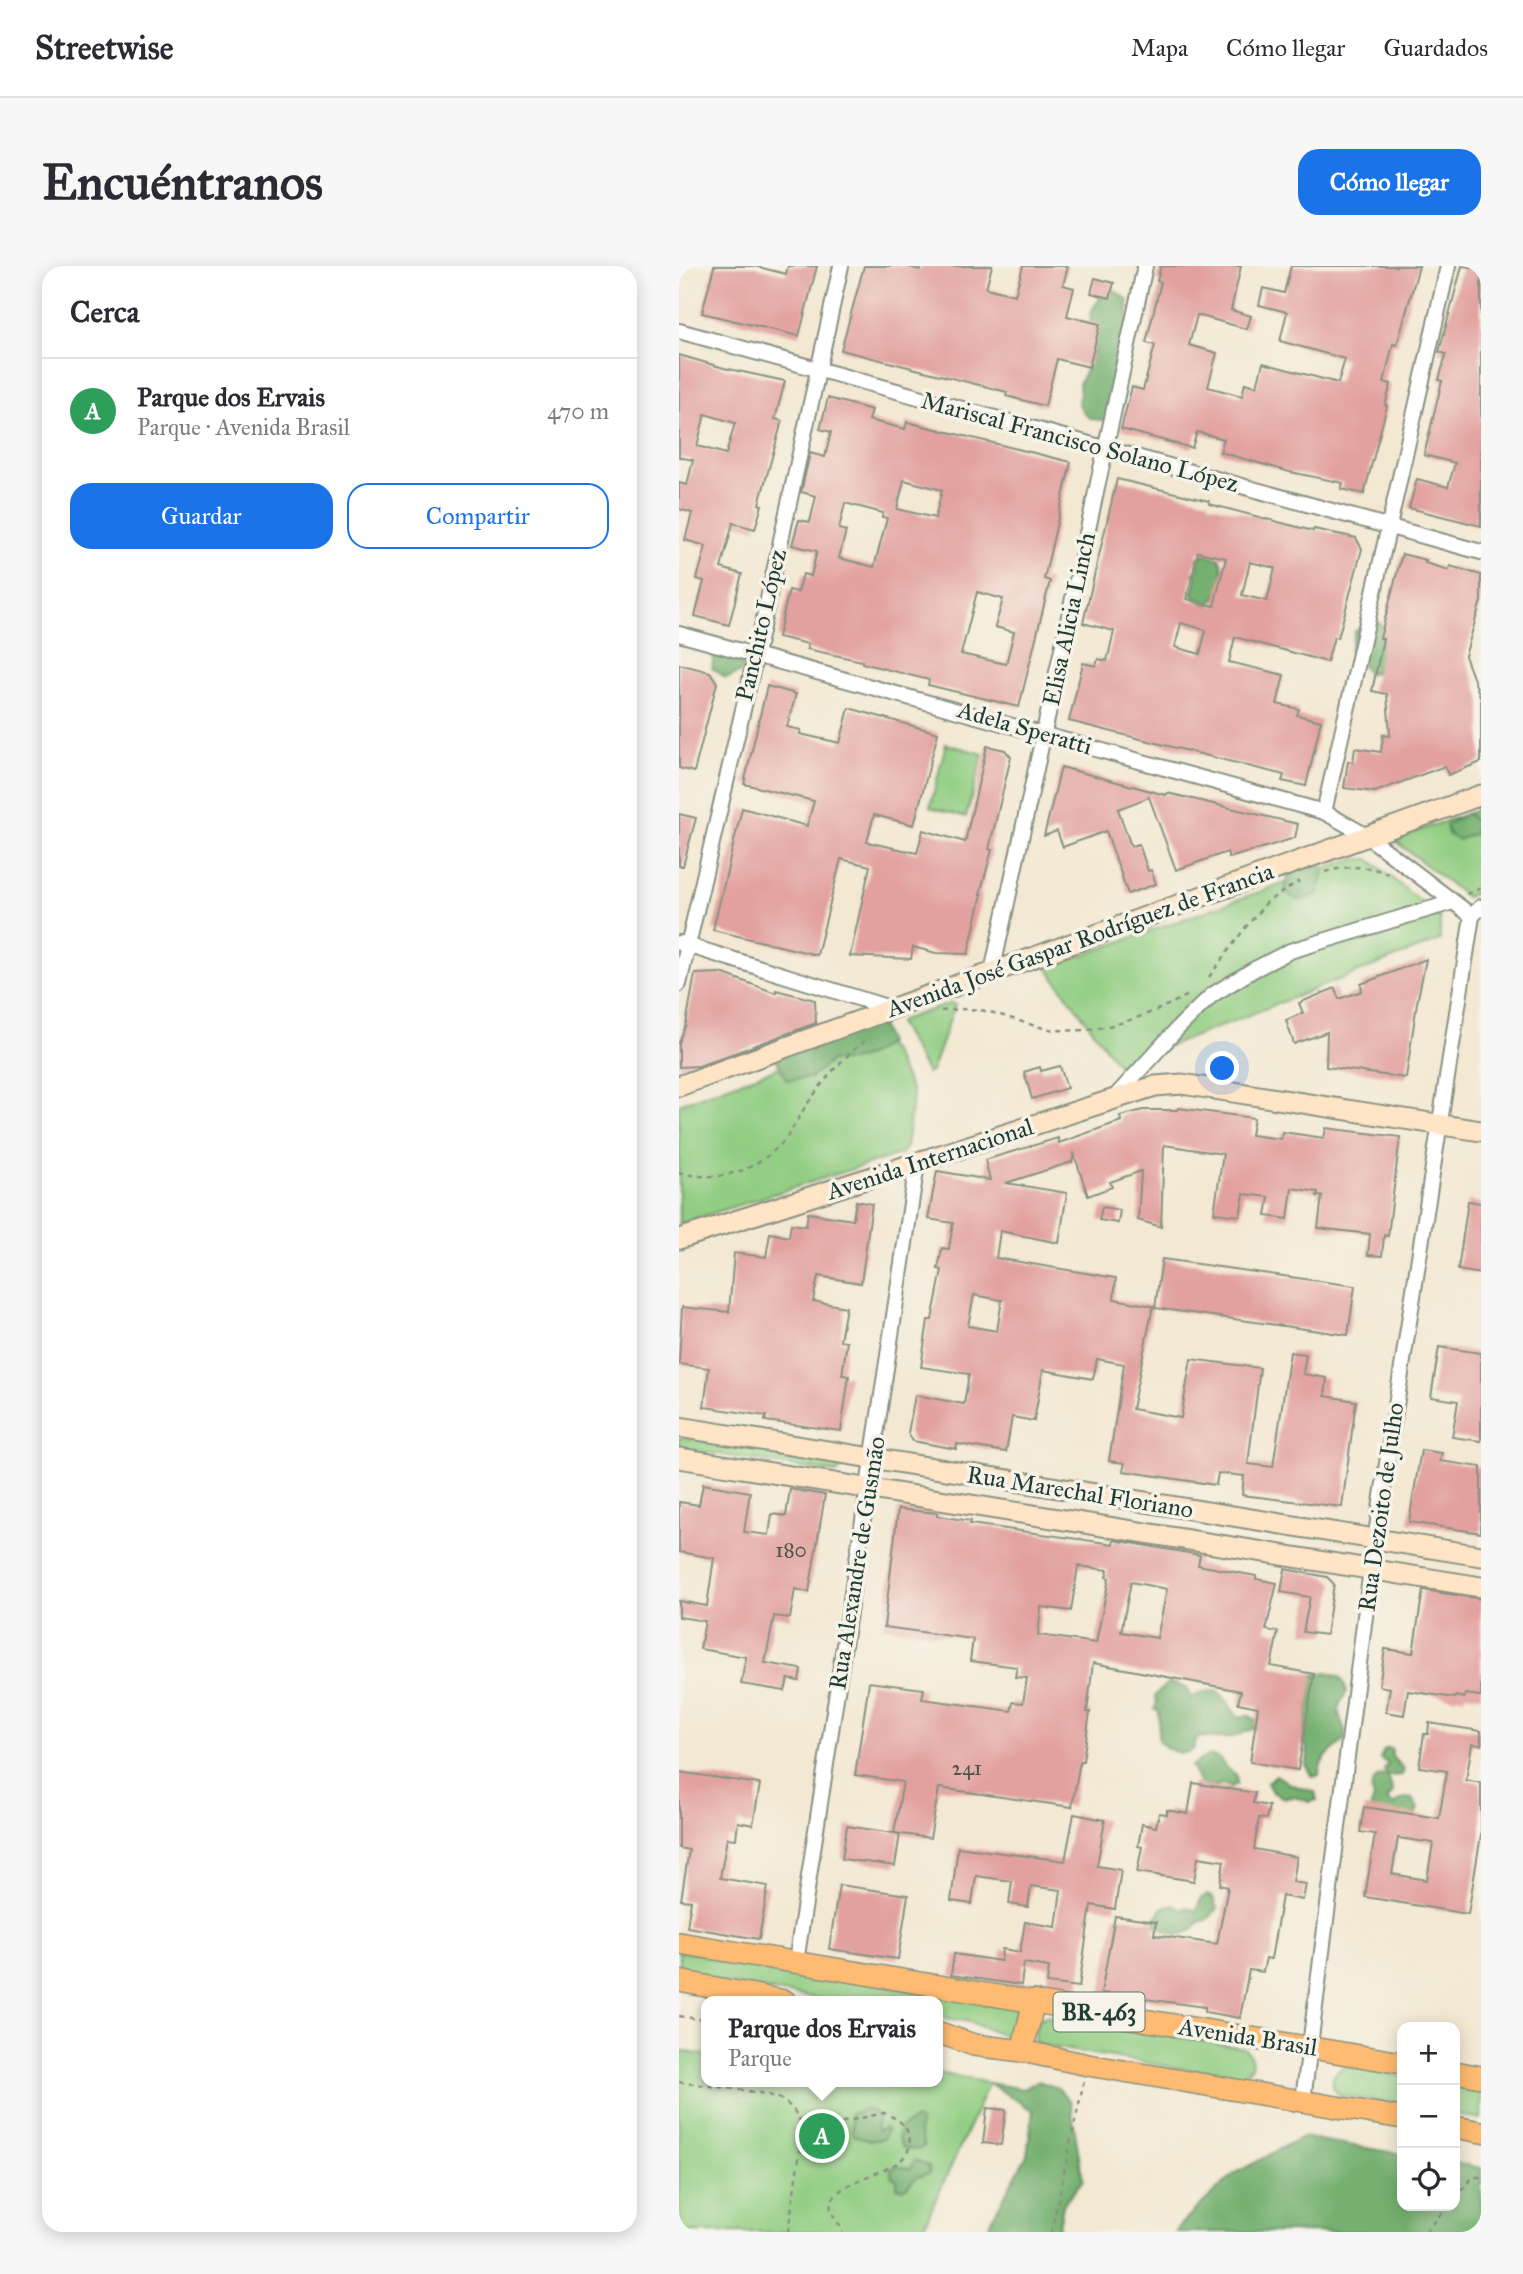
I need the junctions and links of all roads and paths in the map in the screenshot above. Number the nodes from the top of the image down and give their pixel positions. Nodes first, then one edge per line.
1 (841, 266) edge
2 (1145, 266) edge
3 (1448, 266) edge
4 (679, 331) edge
5 (818, 369) junction
6 (1106, 449) junction
7 (1388, 526) junction
8 (1481, 552) edge
9 (679, 634) edge
10 (756, 654) junction
11 (1045, 733) junction
12 (1481, 795) edge
13 (1324, 812) junction
14 (1367, 836) junction
15 (1315, 875) dead end
16 (1304, 878) dead end
17 (1402, 881) dead end
18 (1481, 888) edge
19 (1451, 900) junction
20 (1476, 912) edge
21 (684, 944) edge
22 (992, 972) junction
23 (679, 984) edge
24 (1202, 984) dead end
25 (1195, 992) dead end
26 (893, 1009) junction
27 (932, 1012) dead end
28 (871, 1036) dead end
29 (679, 1086) edge
30 (1114, 1098) junction
31 (1440, 1124) junction
32 (1481, 1131) edge
33 (917, 1164) junction
34 (679, 1174) edge
35 (679, 1239) edge
36 (679, 1427) edge
37 (679, 1458) edge
38 (874, 1459) junction
39 (1013, 1481) junction
40 (868, 1488) junction
41 (1007, 1511) junction
42 (1376, 1539) junction
43 (1481, 1556) edge
44 (1371, 1569) junction
45 (1481, 1587) edge
46 (679, 1943) edge
47 (796, 1962) junction
48 (679, 1981) edge
49 (758, 1996) edge
50 (1034, 2001) junction
51 (679, 2016) edge
52 (701, 2019) edge
53 (943, 2034) edge
54 (1310, 2047) junction
55 (1022, 2051) junction
56 (1397, 2062) edge
57 (1088, 2065) junction
58 (1460, 2073) edge
59 (1481, 2077) edge
60 (679, 2082) edge
61 (701, 2085) edge
62 (714, 2087) edge
63 (1303, 2100) junction
64 (1397, 2117) edge
65 (1460, 2128) edge
66 (803, 2131) junction
67 (1481, 2132) edge
68 (1481, 2177) edge
69 (1460, 2192) edge
70 (1444, 2211) edge
71 (788, 2232) edge
72 (843, 2232) edge
73 (1051, 2232) edge
74 (1426, 2232) edge

1 - 5 street, Panchito López
2 - 6 street, Elisa Alicia Linch
3 - 7 street
4 - 5 street, Mariscal Francisco Solano López
5 - 6 street, Mariscal Francisco Solano López
5 - 10 street, Panchito López
6 - 7 street, Mariscal Francisco Solano López
6 - 11 street, Elisa Alicia Linch
7 - 8 street, Mariscal Francisco Solano López
7 - 13 street
9 - 10 street, Adela Speratti
10 - 11 street, Adela Speratti
10 - 21 street, Panchito López
11 - 13 street, Adela Speratti
11 - 22 street, Elisa Alicia Linch
12 - 14 main road, Avenida José Gaspar Rodríguez de Francia
13 - 14 street, Adela Speratti
14 - 19 street, Adela Speratti
14 - 22 main road, Avenida José Gaspar Rodríguez de Francia
15 - 17 path
16 - 24 path
18 - 19 path
19 - 20 street, Adela Speratti
19 - 30 street
20 - 31 street, Rua Dezoito de Julho
21 - 23 street, Panchito López
21 - 26 street
22 - 26 main road, Avenida José Gaspar Rodríguez de Francia
25 - 27 path
26 - 29 main road, Avenida José Gaspar Rodríguez de Francia
28 - 34 path
30 - 31 main road, Avenida Internacional
30 - 33 main road, Avenida Internacional
31 - 32 main road, Avenida Internacional
31 - 42 street, Rua Dezoito de Julho
33 - 35 main road, Avenida Internacional
33 - 38 street, Rua Alexandre de Gusmão
36 - 38 main road, Rua Marechal Floriano
37 - 40 main road, Rua Marechal Floriano
38 - 39 main road, Rua Marechal Floriano
38 - 40 street, Rua Alexandre de Gusmão
39 - 41 main road
39 - 42 main road, Rua Marechal Floriano
40 - 41 main road, Rua Marechal Floriano
40 - 47 street, Rua Alexandre de Gusmão
41 - 44 main road, Rua Marechal Floriano
42 - 43 main road, Rua Marechal Floriano
42 - 44 street, Rua Dezoito de Julho
44 - 45 main road, Rua Marechal Floriano
44 - 54 street, Rua Dezoito de Julho
46 - 47 main road, Avenida Brasil / BR-463
47 - 50 main road, Avenida Brasil / BR-463
48 - 49 main road
50 - 54 main road, Avenida Brasil / BR-463
50 - 55 main road
51 - 52 path
53 - 55 main road, BR-463
54 - 56 main road, Avenida Brasil / BR-463
54 - 63 street, Rua Dezoito de Julho
55 - 57 main road, BR-463
57 - 63 main road, BR-463
57 - 73 path
58 - 59 main road
60 - 61 path
62 - 66 path
63 - 64 main road, BR-463
65 - 67 main road
66 - 71 path
66 - 72 path
68 - 69 path
70 - 74 path

